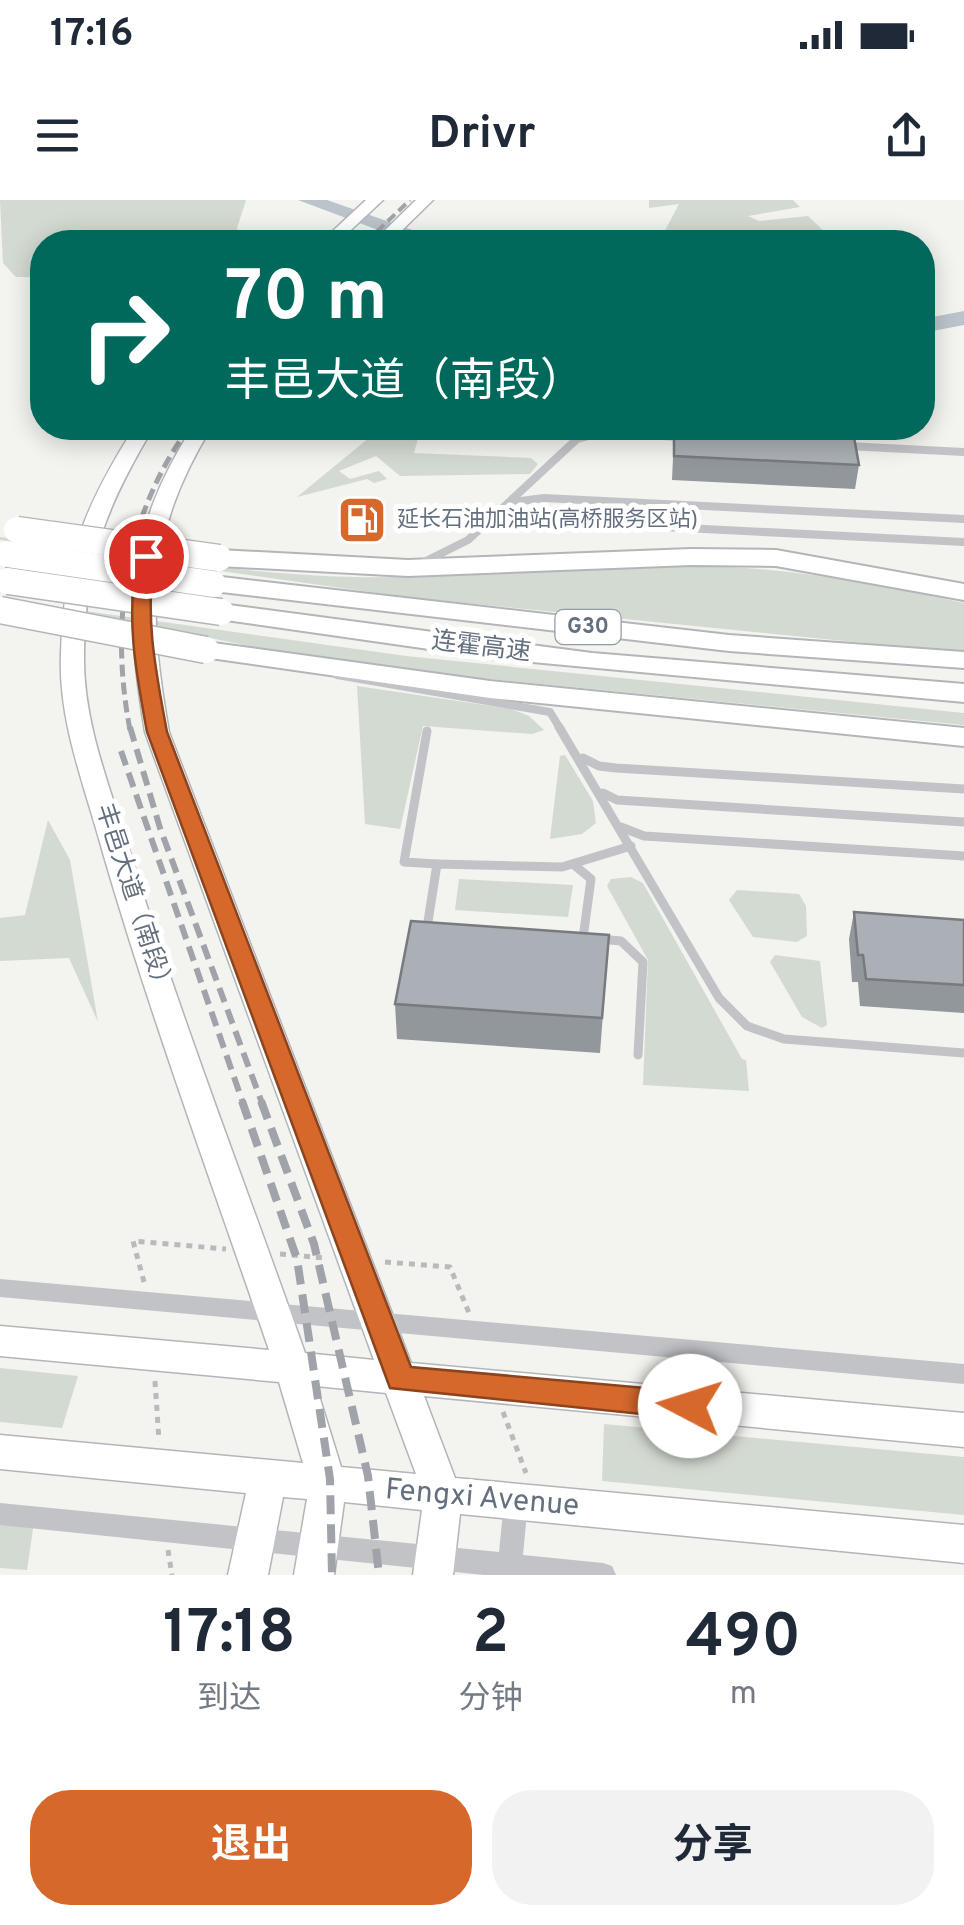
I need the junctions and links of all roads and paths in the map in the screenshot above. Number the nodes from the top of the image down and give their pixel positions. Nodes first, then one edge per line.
1 (375, 200) edge
2 (425, 200) edge
3 (342, 230) edge
4 (394, 230) edge
5 (135, 440) edge
6 (194, 440) edge
7 (575, 440) edge
8 (830, 445) edge
9 (964, 452) edge
10 (505, 506) junction
11 (964, 520) edge
12 (484, 527) junction
13 (964, 542) edge
14 (5, 554) edge
15 (389, 568) junction
16 (216, 571) junction
17 (964, 592) edge
18 (0, 610) edge
19 (964, 660) edge
20 (316, 668) junction
21 (964, 694) edge
22 (427, 731) dead end
23 (964, 736) edge
24 (578, 753) junction
25 (598, 788) junction
26 (964, 789) edge
27 (964, 822) edge
28 (619, 825) junction
29 (630, 846) junction
30 (964, 856) edge
31 (436, 864) junction
32 (573, 864) junction
33 (447, 929) edge
34 (566, 937) edge
35 (586, 938) junction
36 (964, 1053) edge
37 (638, 1055) dead end
38 (0, 1288) edge
39 (274, 1312) junction
40 (379, 1322) junction
41 (0, 1342) edge
42 (293, 1369) junction
43 (964, 1374) edge
44 (400, 1379) junction
45 (964, 1430) edge
46 (0, 1452) edge
47 (268, 1478) junction
48 (328, 1485) junction
49 (443, 1495) junction
50 (516, 1502) junction
51 (0, 1514) edge
52 (964, 1544) edge
53 (252, 1558) edge
54 (316, 1561) edge
55 (434, 1567) edge
56 (509, 1570) edge
57 (603, 1575) edge

1 - 3 main road
2 - 4 main road
5 - 39 main road, 丰邑大道（南段）
6 - 40 main road
7 - 10 lane
8 - 9 lane
10 - 11 lane
10 - 12 lane
12 - 13 lane
12 - 15 lane
14 - 16 highway, 连霍高速 / G30, bridge
14 - 21 highway, 连霍高速 / G30, bridge
15 - 16 highway
15 - 17 highway
16 - 19 highway, 连霍高速 / G30
18 - 20 highway, bridge
20 - 23 highway
20 - 24 lane
22 - 31 lane
24 - 25 lane
24 - 26 lane
25 - 27 lane
25 - 28 lane
28 - 29 lane
28 - 30 lane
29 - 32 lane
29 - 36 lane
31 - 32 lane
31 - 33 lane
32 - 35 lane
34 - 35 lane
35 - 37 lane
38 - 39 street
39 - 40 street
39 - 42 main road, 丰邑大道（南段）
40 - 43 street
40 - 44 main road
41 - 42 main road
42 - 44 main road
42 - 48 main road, 丰邑大道（南段）
44 - 45 main road
44 - 49 main road
46 - 47 main road, Fengxi Avenue
47 - 48 main road, Fengxi Avenue
47 - 53 main road
48 - 49 main road, Fengxi Avenue
48 - 54 main road
49 - 50 main road, Fengxi Avenue
49 - 55 main road
50 - 52 main road, Fengxi Avenue
50 - 56 street
51 - 53 street
53 - 54 street
54 - 55 street
55 - 56 street
56 - 57 street

